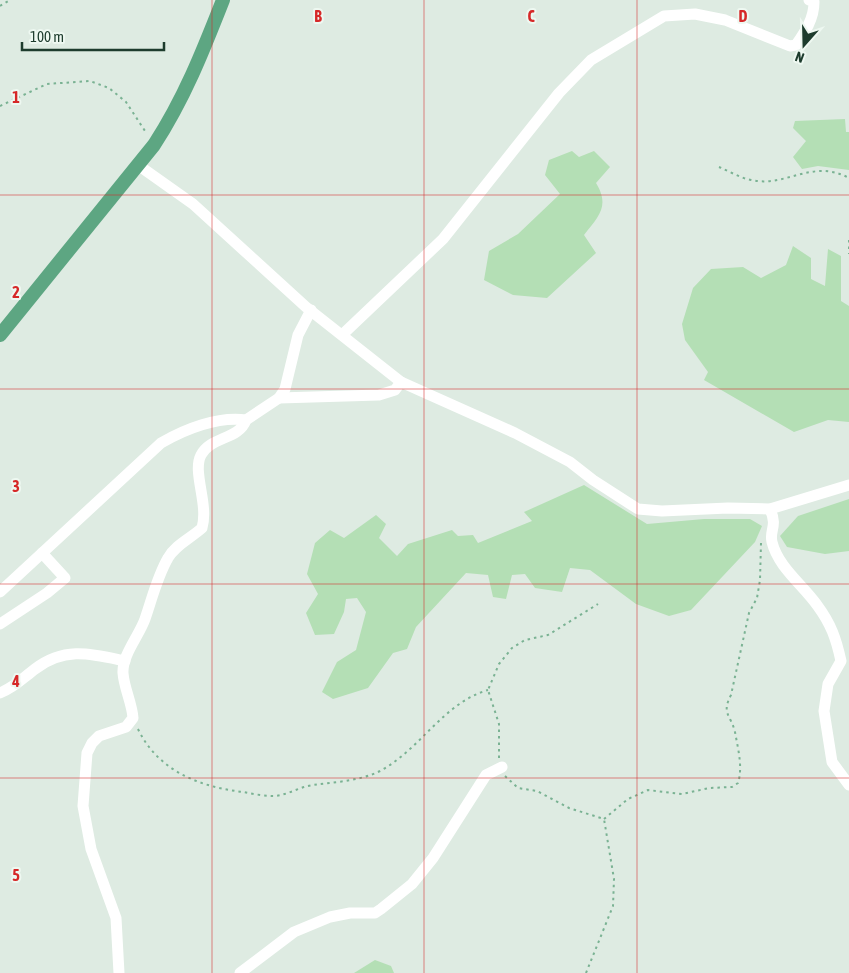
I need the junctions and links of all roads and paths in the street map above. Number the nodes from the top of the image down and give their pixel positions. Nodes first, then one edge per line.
1 (10, 0) edge
2 (222, 0) edge
3 (809, 0) edge
4 (0, 6) edge
5 (0, 106) edge
6 (154, 145) junction
7 (138, 165) junction
8 (719, 167) dead end
9 (849, 178) edge
10 (849, 240) edge
11 (849, 254) edge
12 (311, 310) junction
13 (0, 335) edge
14 (342, 335) junction
15 (401, 382) junction
16 (279, 398) junction
17 (246, 420) junction
18 (849, 484) edge
19 (770, 509) junction
20 (761, 540) dead end
21 (42, 553) junction
22 (0, 592) edge
23 (598, 604) dead end
24 (0, 624) edge
25 (125, 661) junction
26 (488, 690) junction
27 (0, 693) edge
28 (133, 718) junction
29 (502, 767) junction
30 (849, 785) edge
31 (604, 819) junction
32 (119, 973) edge
33 (240, 973) edge
34 (586, 973) edge

1 - 4 path
2 - 6 main road
3 - 14 street
5 - 6 path
6 - 7 main road
7 - 12 street
7 - 13 main road
8 - 9 path
10 - 11 path
12 - 14 street
12 - 16 street
14 - 15 street
15 - 16 street
15 - 19 street
16 - 17 street
17 - 21 street
17 - 25 street
18 - 19 street
19 - 30 street
20 - 31 path
21 - 22 street
21 - 24 street
23 - 26 path
25 - 27 street
25 - 28 street
26 - 28 path
26 - 29 path
28 - 32 street
29 - 31 path
29 - 33 street
31 - 34 path

